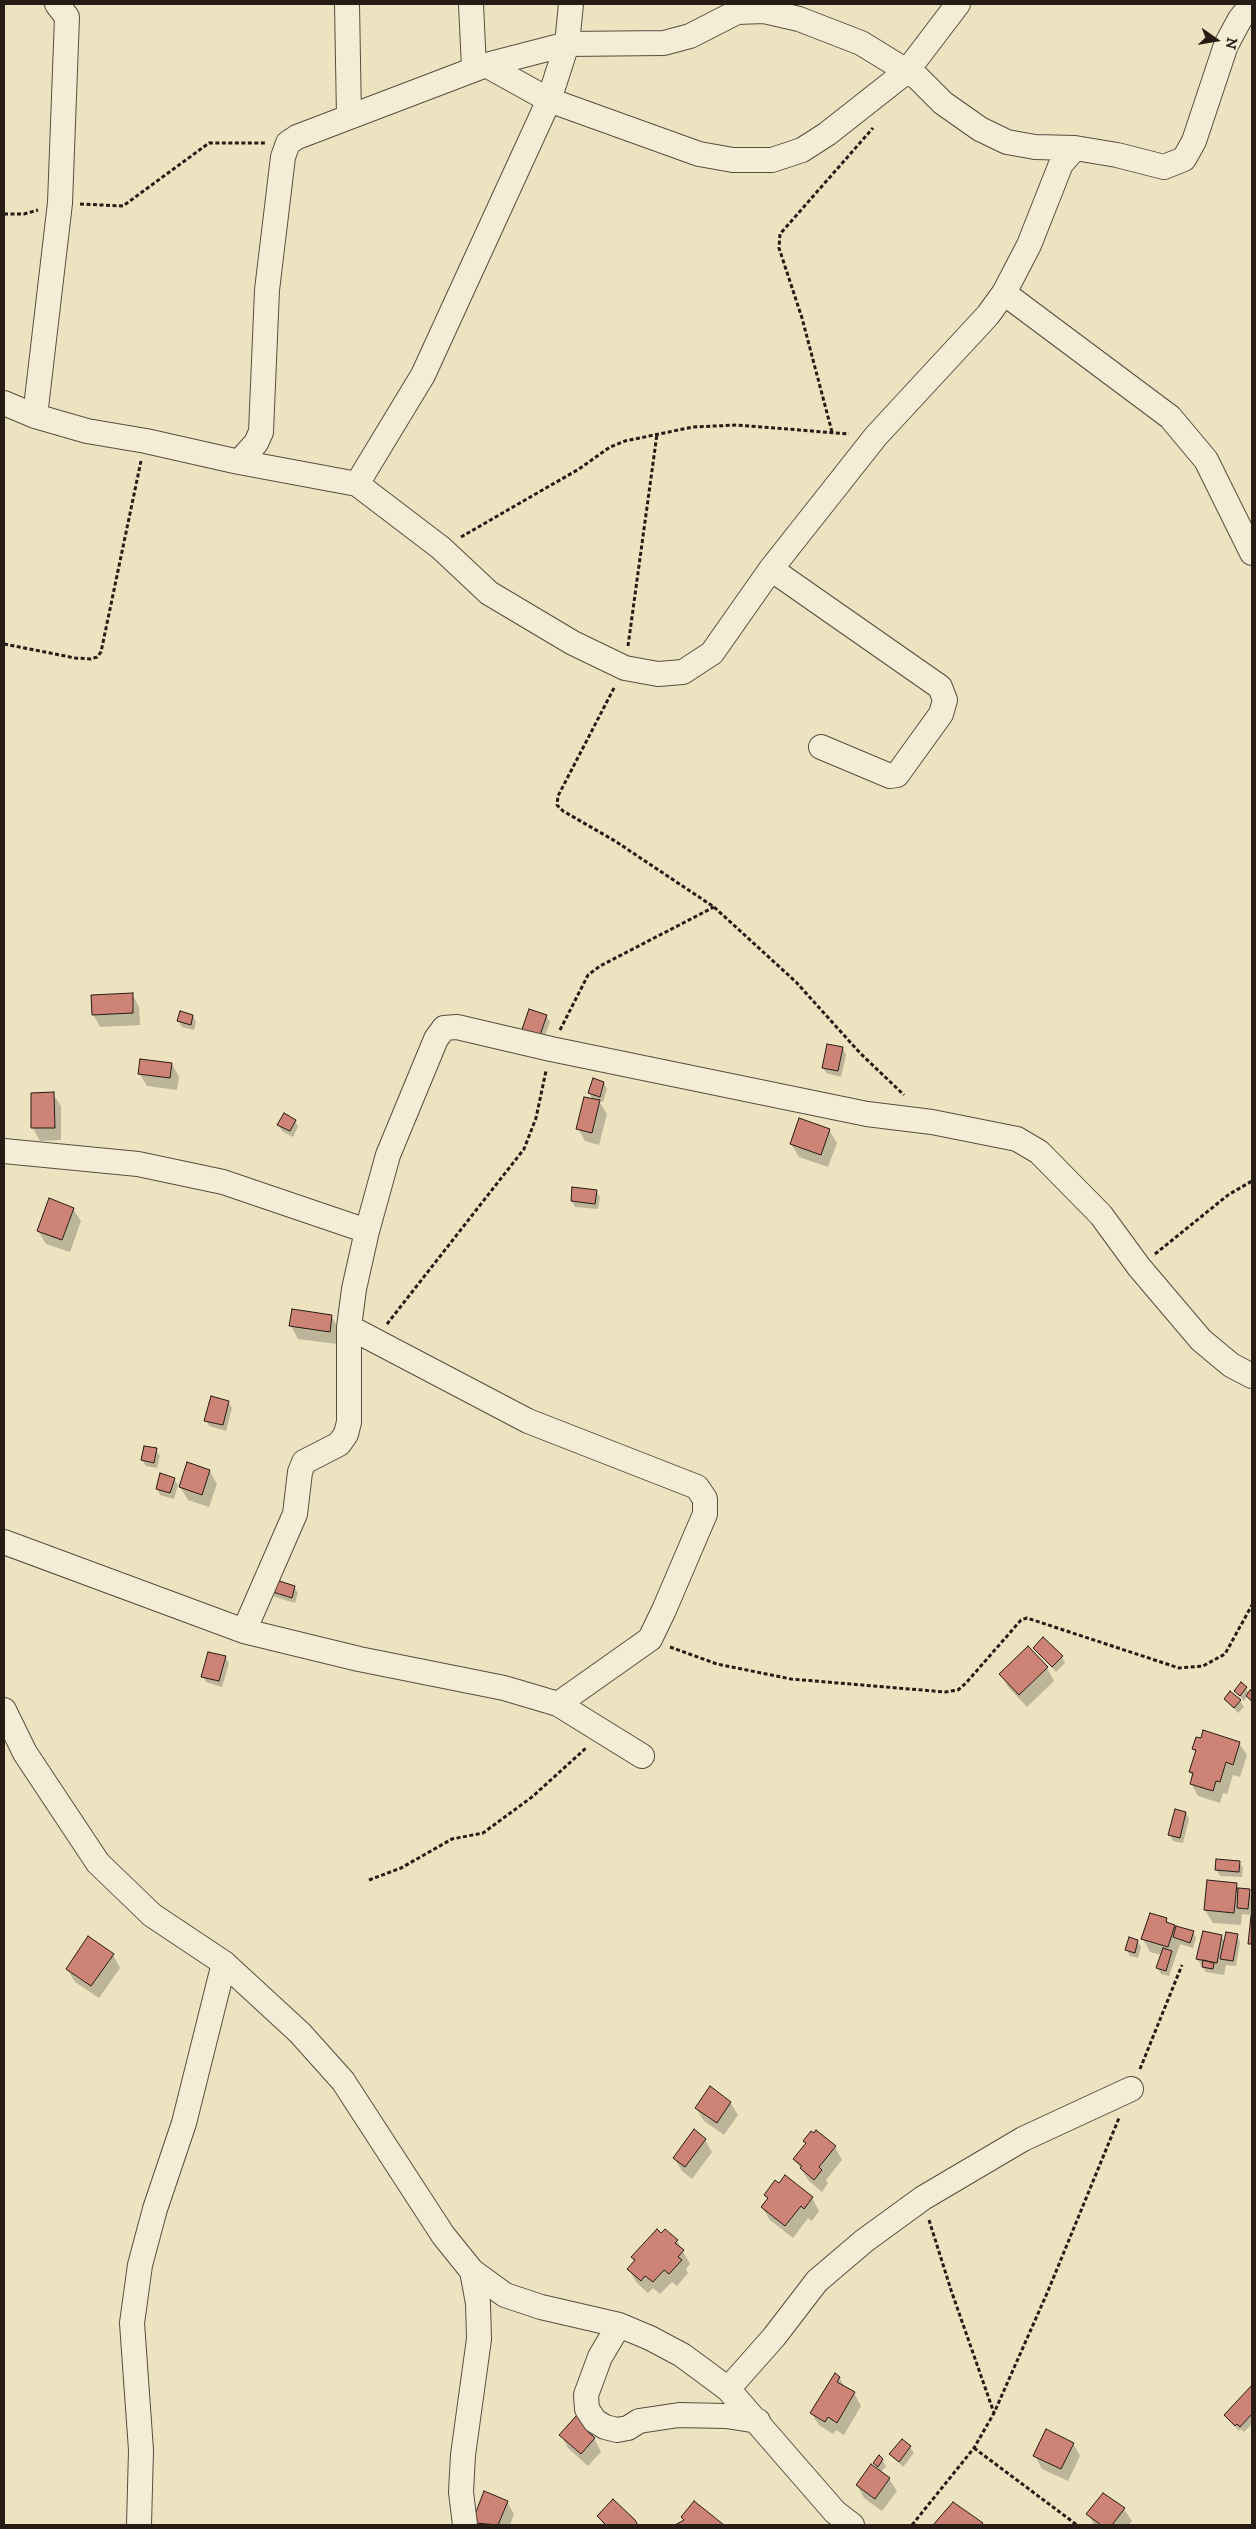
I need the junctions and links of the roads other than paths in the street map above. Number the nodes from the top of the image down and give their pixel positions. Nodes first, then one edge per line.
1 (57, 4) edge
2 (347, 4) edge
3 (471, 4) edge
4 (571, 4) edge
5 (958, 4) edge
6 (1252, 4) edge
7 (738, 8) edge
8 (566, 44) junction
9 (480, 67) junction
10 (907, 71) junction
11 (549, 100) junction
12 (349, 117) junction
13 (1075, 148) junction
14 (1004, 293) junction
15 (4, 403) edge
16 (35, 416) junction
17 (239, 462) junction
18 (356, 484) junction
19 (1252, 553) edge
20 (771, 569) junction
21 (821, 747) dead end
22 (4, 1151) edge
23 (366, 1231) junction
24 (349, 1327) junction
25 (1252, 1376) edge
26 (4, 1542) edge
27 (244, 1631) junction
28 (558, 1704) junction
29 (4, 1710) edge
30 (642, 1756) dead end
31 (224, 1963) junction
32 (1131, 2089) road end
33 (472, 2271) junction
34 (619, 2325) junction
35 (728, 2389) junction
36 (758, 2421) junction
37 (139, 2525) edge
38 (465, 2525) edge
39 (852, 2525) edge

1 - 16 street
2 - 12 street
3 - 9 street
4 - 8 street
5 - 10 street
6 - 13 street
7 - 8 street
7 - 10 street
8 - 9 street
8 - 11 street
9 - 11 street
9 - 12 street
10 - 11 street
10 - 13 street
11 - 18 street
12 - 17 street
13 - 14 street
14 - 19 street
14 - 20 street
15 - 16 street
16 - 17 street
17 - 18 street
18 - 20 street
20 - 21 street
22 - 23 street
23 - 24 street
23 - 25 street
24 - 27 street
24 - 28 street
26 - 27 street
27 - 28 street
28 - 30 street
29 - 31 street
31 - 33 street
31 - 37 street
32 - 35 street
33 - 34 street
33 - 38 street
34 - 35 street
34 - 36 street
35 - 36 street
36 - 39 street

